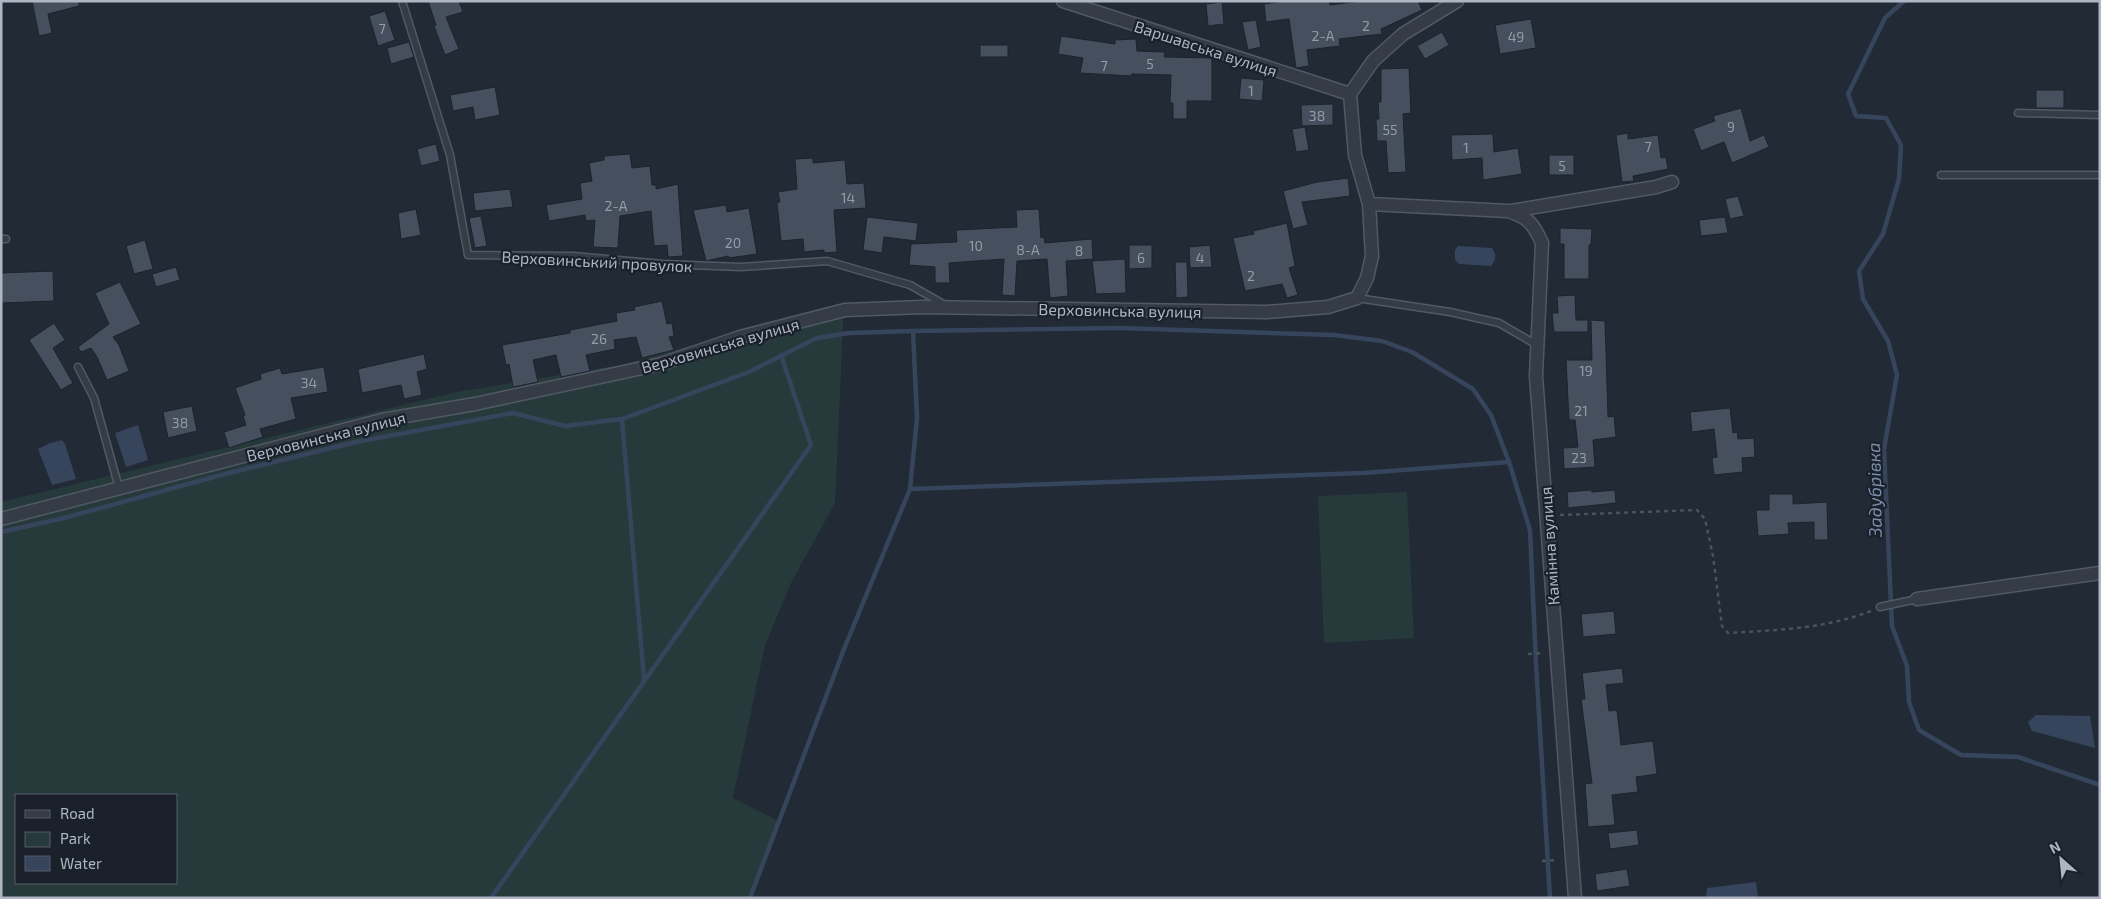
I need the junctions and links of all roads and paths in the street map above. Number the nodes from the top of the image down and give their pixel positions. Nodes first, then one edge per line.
1 (402, 1) edge
2 (1063, 1) edge
3 (1457, 1) edge
4 (1350, 94) junction
5 (2018, 113) dead end
6 (2100, 114) edge
7 (2100, 174) edge
8 (1941, 175) dead end
9 (1672, 182) dead end
10 (1368, 204) junction
11 (1508, 211) junction
12 (1357, 298) junction
13 (950, 308) junction
14 (1537, 345) junction
15 (78, 367) dead end
16 (120, 488) junction
17 (1546, 515) junction
18 (1, 519) edge
19 (2100, 573) edge
20 (1917, 599) joint
21 (1880, 607) joint
22 (1556, 860) dead end
23 (1542, 861) dead end
24 (1575, 898) edge

1 - 13 lane, Верховинський провулок
2 - 4 street, Варшавська вулиця
3 - 4 street
4 - 10 street
5 - 6 lane
7 - 8 lane
9 - 11 street, Камінна вулиця
10 - 11 street, Камінна вулиця
10 - 12 street
11 - 14 street, Камінна вулиця
12 - 13 street, Верховинська вулиця
12 - 14 lane
13 - 16 street, Верховинська вулиця
14 - 17 street, Камінна вулиця
15 - 16 lane
16 - 18 street, Верховинська вулиця
17 - 21 path
17 - 24 street, Камінна вулиця
19 - 20 street
20 - 21 lane
22 - 23 path

